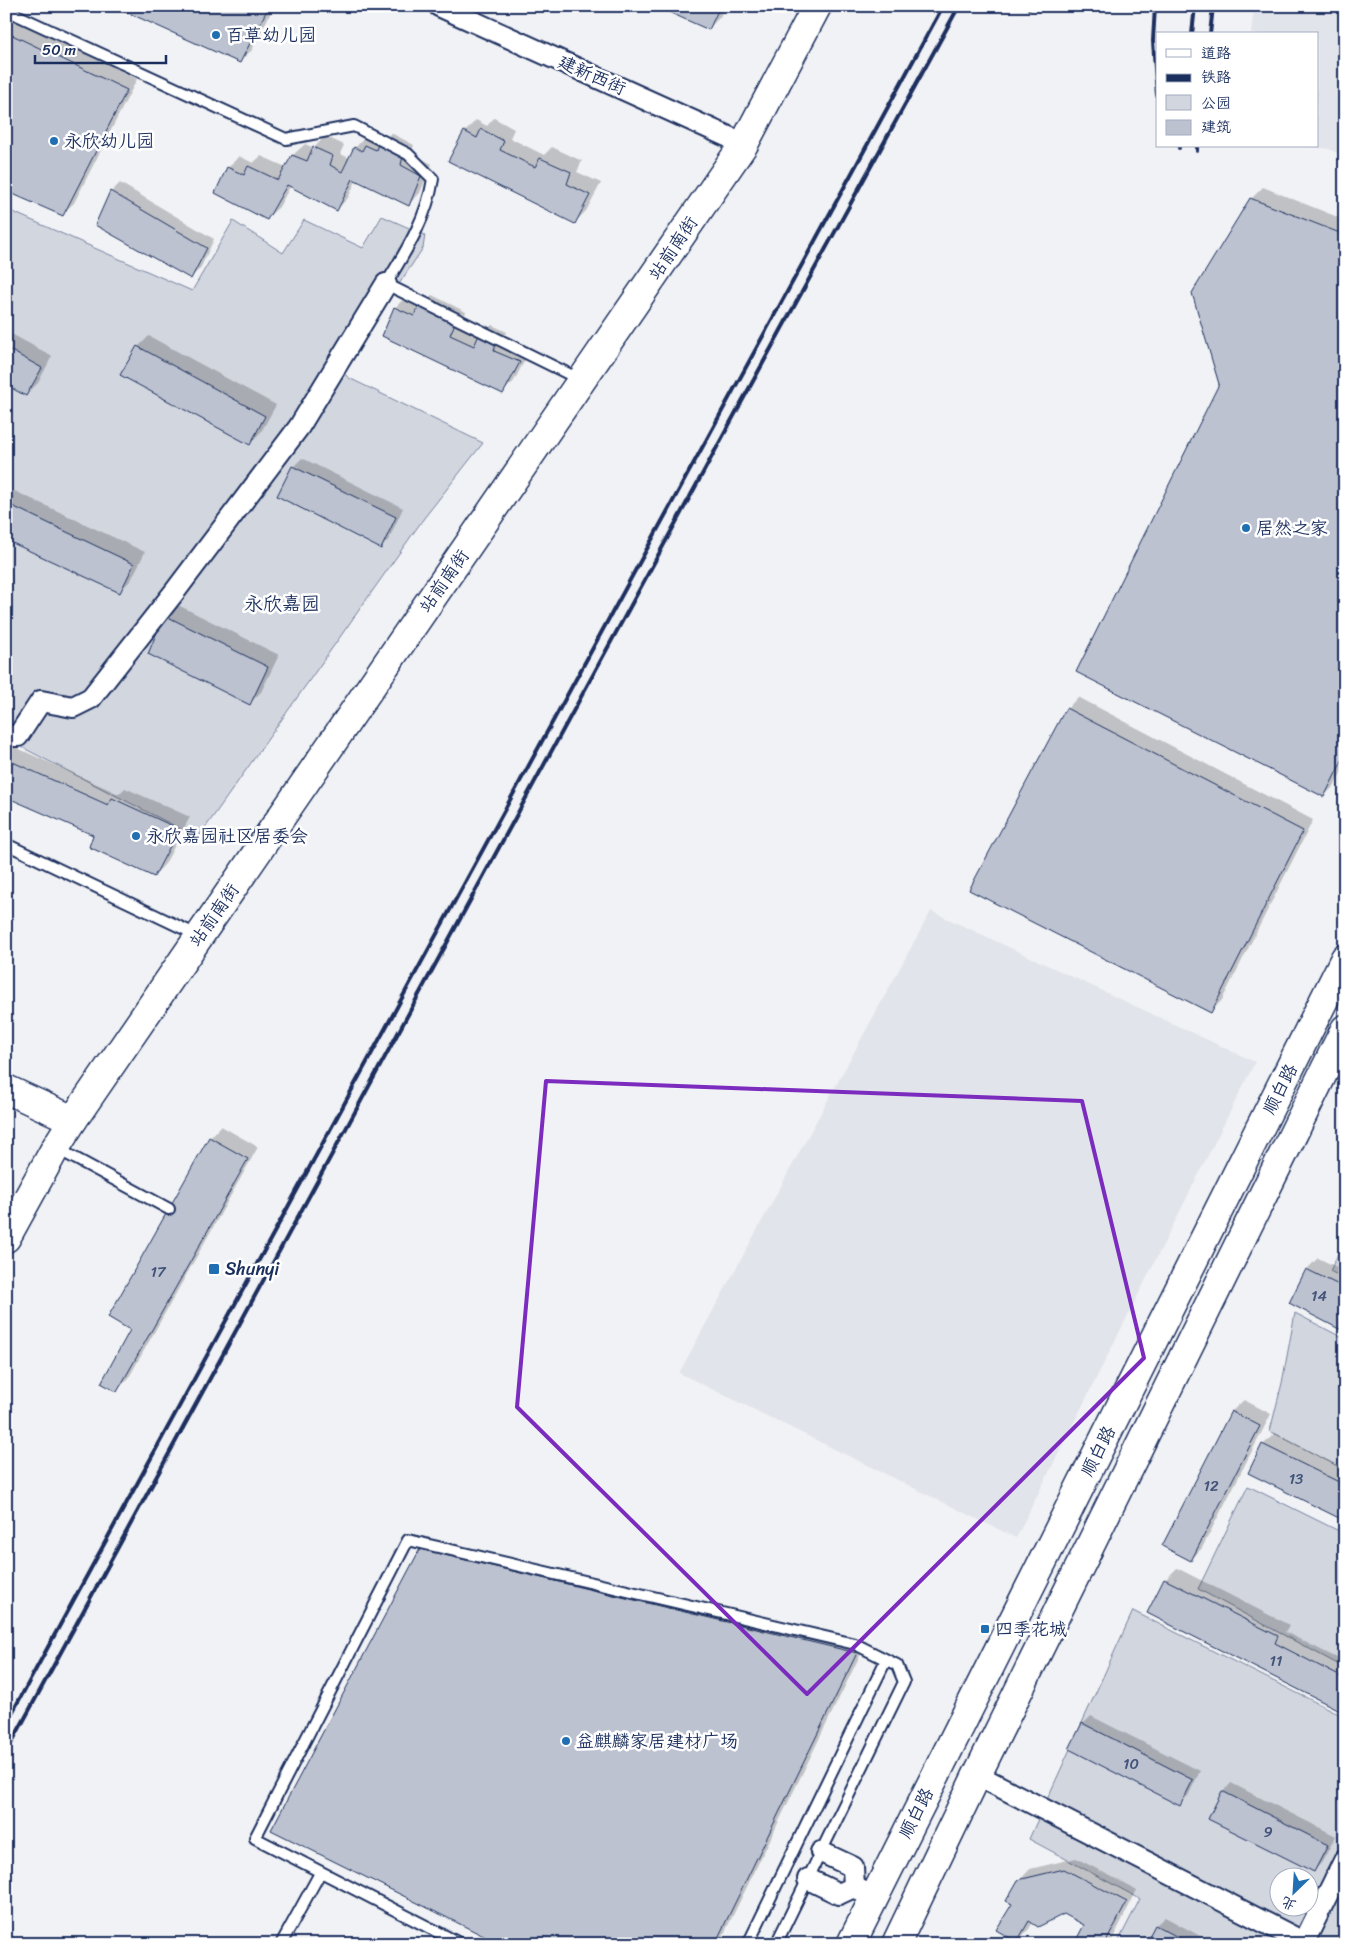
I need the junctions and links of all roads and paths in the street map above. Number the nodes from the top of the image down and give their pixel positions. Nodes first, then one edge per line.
1 (439, 6) edge
2 (817, 6) edge
3 (6, 10) edge
4 (744, 144) junction
5 (386, 284) junction
6 (582, 380) junction
7 (6, 736) edge
8 (6, 844) edge
9 (200, 936) junction
10 (1345, 958) edge
11 (1308, 1033) junction
12 (1341, 1045) edge
13 (6, 1089) edge
14 (6, 1110) edge
15 (64, 1134) junction
16 (168, 1208) dead end
17 (6, 1238) edge
18 (886, 1660) junction
19 (977, 1775) junction
20 (821, 1852) junction
21 (1345, 1859) edge
22 (320, 1873) junction
23 (808, 1879) junction
24 (864, 1892) junction
25 (1303, 1943) edge
26 (282, 1944) edge
27 (461, 1944) edge
28 (748, 1944) edge
29 (776, 1944) edge
30 (851, 1944) edge
31 (896, 1944) edge

1 - 4 street, 建新西街
2 - 4 main road, 站前南街
3 - 5 lane
4 - 6 main road, 站前南街
5 - 6 lane
5 - 7 street
6 - 9 main road, 站前南街
8 - 9 lane
9 - 15 main road, 站前南街
10 - 11 main road, 顺白路
11 - 12 main road
11 - 24 main road, 顺白路
12 - 19 main road, 顺白路
13 - 15 main road
14 - 15 main road
15 - 16 lane
15 - 17 main road, 站前南街
18 - 20 lane
18 - 22 lane
18 - 28 lane
19 - 25 street
19 - 31 main road, 顺白路
20 - 23 lane
20 - 24 street
21 - 25 street
22 - 26 lane
22 - 27 lane
23 - 24 street
23 - 29 lane
24 - 30 main road, 顺白路

